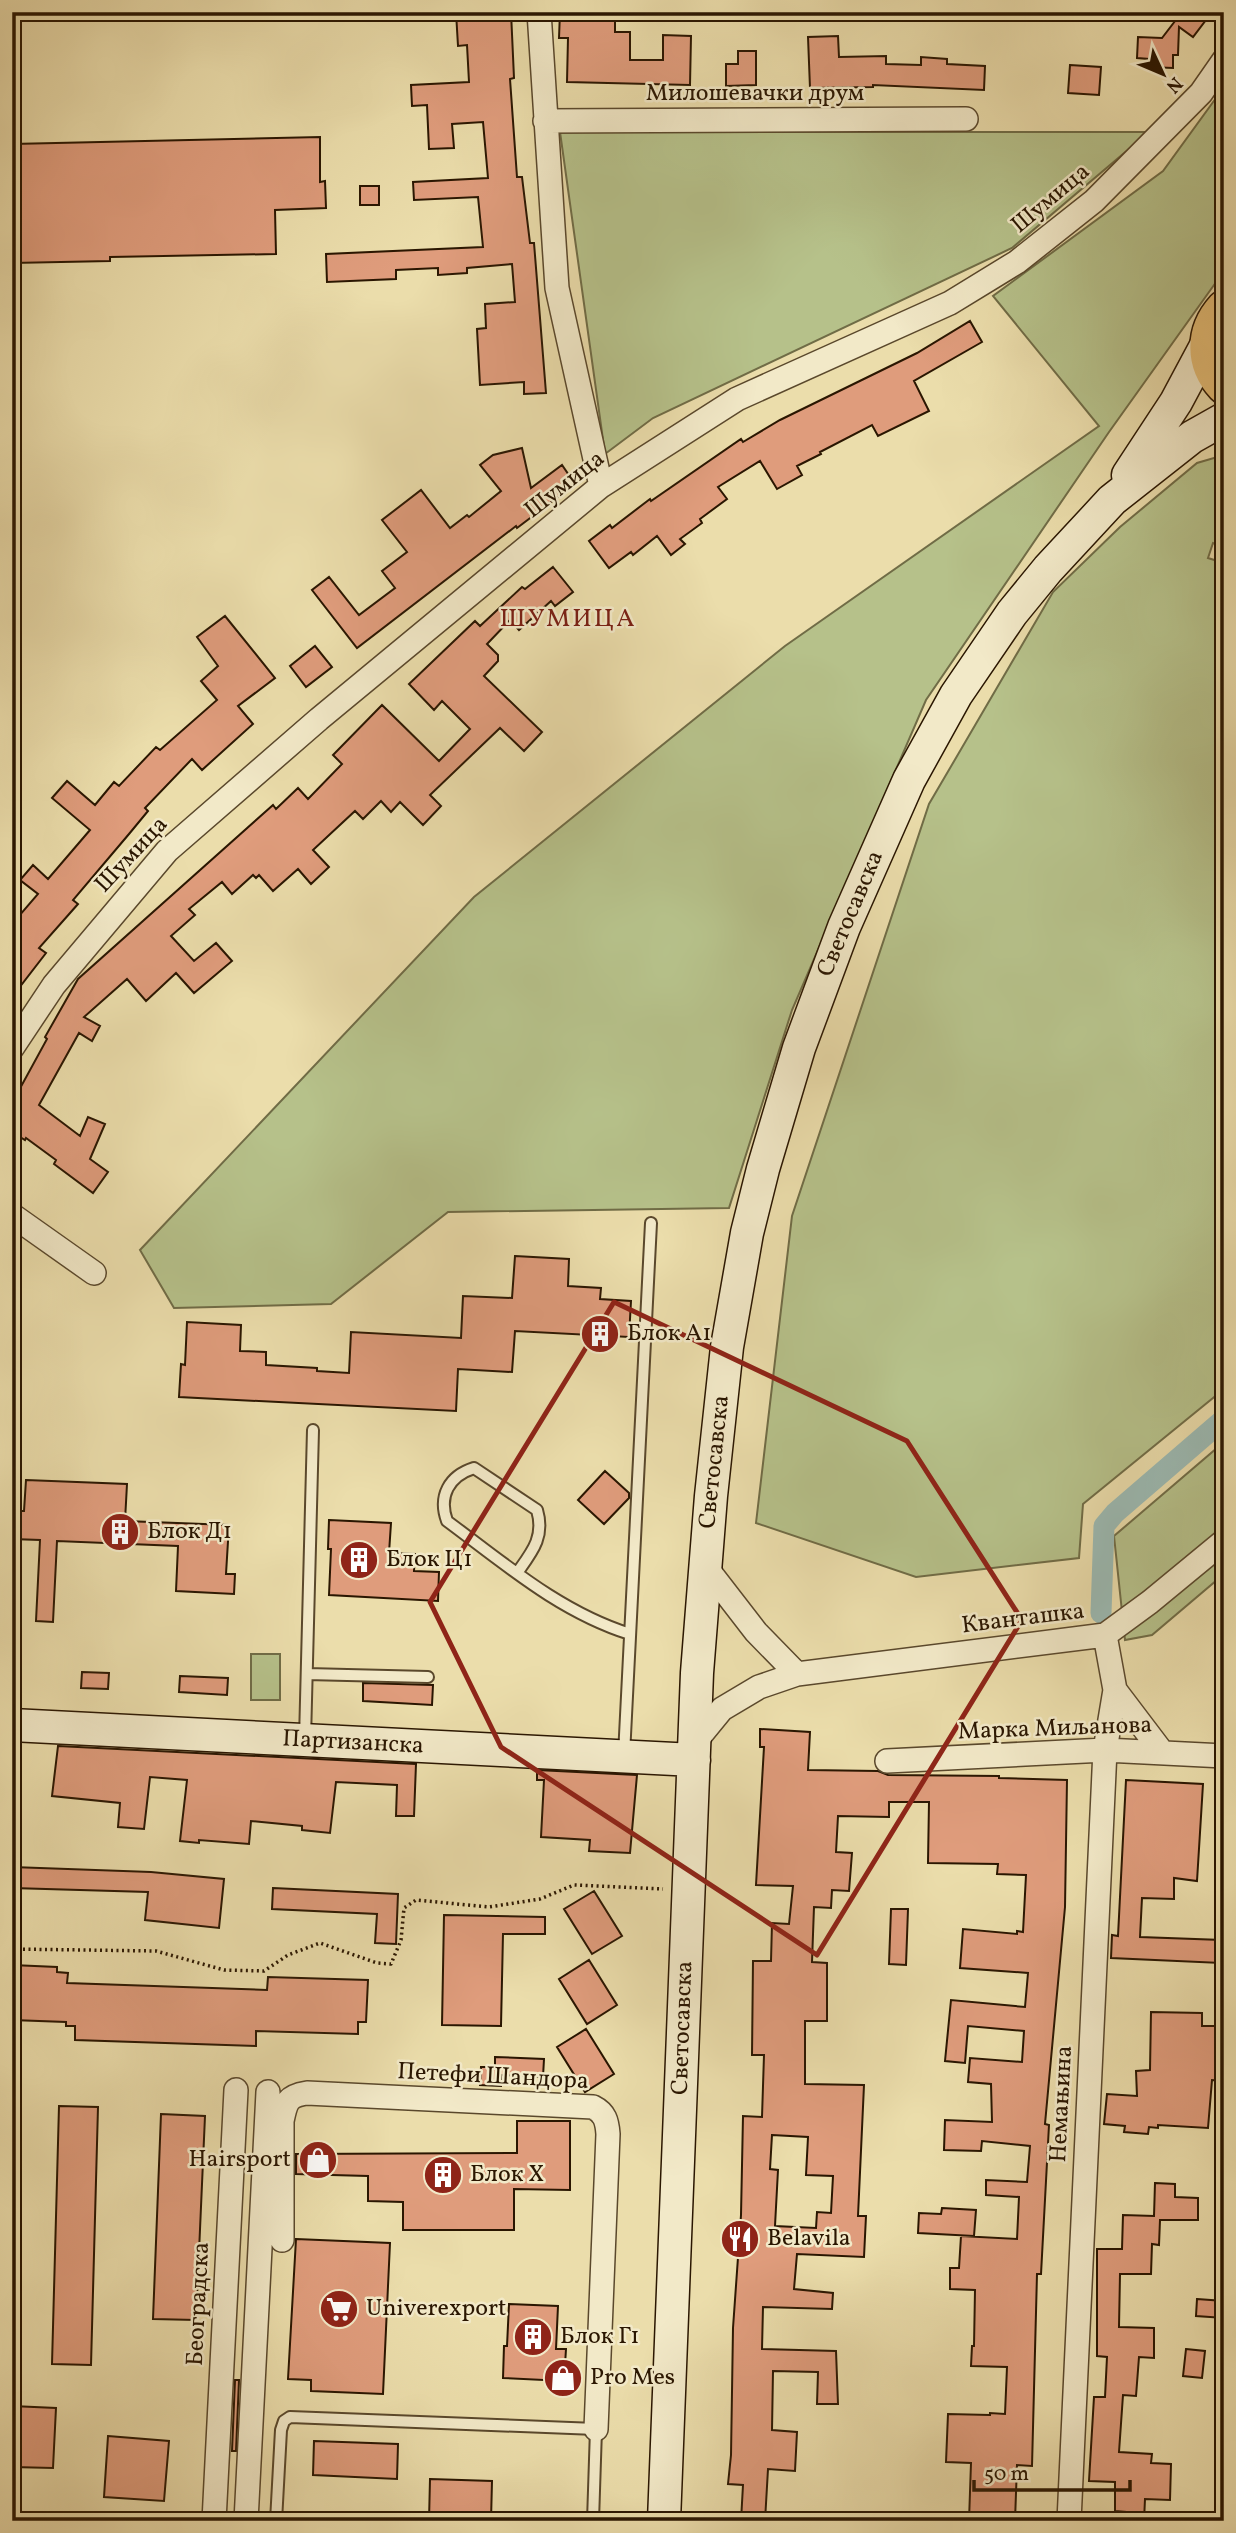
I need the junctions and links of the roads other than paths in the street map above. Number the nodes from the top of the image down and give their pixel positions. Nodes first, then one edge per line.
1 (539, 12) edge
2 (1224, 60) edge
3 (966, 119) dead end
4 (545, 121) junction
5 (1224, 308) edge
6 (1207, 344) junction
7 (1224, 386) edge
8 (1224, 419) edge
9 (601, 486) junction
10 (1112, 500) junction
11 (12, 1048) edge
12 (12, 1215) edge
13 (651, 1223) dead end
14 (94, 1273) dead end
15 (313, 1430) dead end
16 (1224, 1541) edge
17 (705, 1566) junction
18 (517, 1573) junction
19 (630, 1634) junction
20 (1105, 1635) junction
21 (307, 1674) junction
22 (797, 1674) junction
23 (428, 1677) dead end
24 (1115, 1690) junction
25 (12, 1725) edge
26 (305, 1741) junction
27 (1105, 1750) junction
28 (694, 1751) junction
29 (1162, 1752) junction
30 (624, 1756) junction
31 (1224, 1756) edge
32 (887, 1761) dead end
33 (236, 2090) dead end
34 (268, 2092) dead end
35 (282, 2241) dead end
36 (596, 2429) junction
37 (214, 2521) edge
38 (246, 2521) edge
39 (276, 2521) edge
40 (593, 2521) edge
41 (664, 2521) edge
42 (1069, 2521) edge

1 - 4 street
2 - 9 street, Шумица
3 - 4 street, Милошевачки друм
4 - 9 street
5 - 6 main road
6 - 7 main road
6 - 10 main road
8 - 10 main road
9 - 11 street, Шумица
10 - 17 main road, Светосавска
12 - 14 street
13 - 19 lane
15 - 21 lane
16 - 20 street, Кванташка
17 - 22 street
17 - 28 main road, Светосавска
18 - 18 lane
18 - 19 lane
19 - 30 lane
20 - 22 street, Кванташка
20 - 24 street, Немањина
21 - 23 lane
21 - 26 lane
22 - 28 street, Кванташка
24 - 27 street, Немањина
24 - 29 street, Немањина
25 - 26 main road, Партизанска
26 - 30 main road, Партизанска
27 - 29 street, Марка Миљанова
27 - 32 street, Марка Миљанова
27 - 42 street, Немањина
28 - 30 main road, Партизанска
28 - 41 main road, Светосавска
29 - 31 street, Марка Миљанова
33 - 37 street, Београдска
34 - 38 street
35 - 36 street, Петефи Шандора
36 - 39 lane
36 - 40 lane

